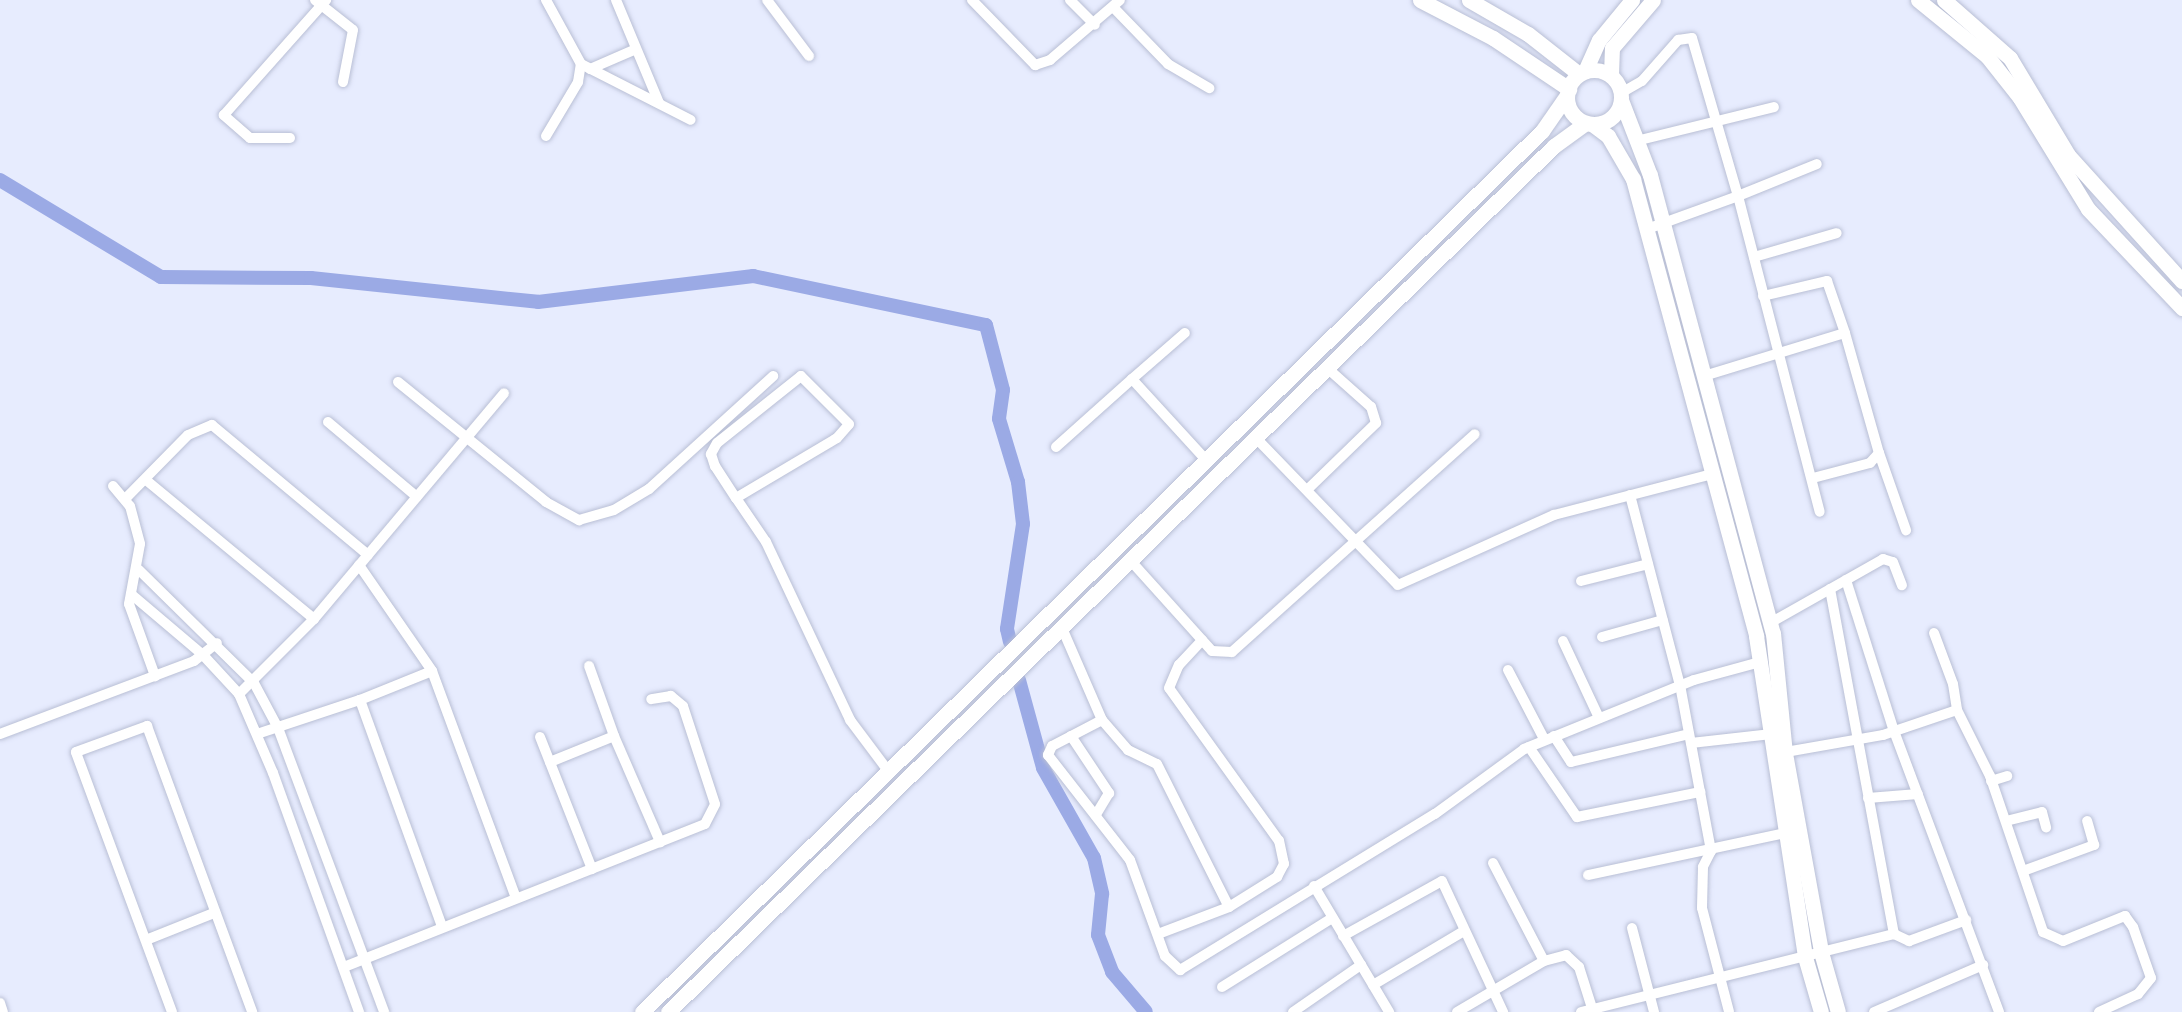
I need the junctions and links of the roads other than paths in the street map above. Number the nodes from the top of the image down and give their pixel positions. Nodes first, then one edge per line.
1 (546, 0) edge
2 (616, 0) edge
3 (767, 0) edge
4 (972, 0) edge
5 (1070, 0) edge
6 (1420, 0) edge
7 (1469, 0) edge
8 (1632, 0) edge
9 (1653, 0) edge
10 (1918, 0) edge
11 (1944, 0) edge
12 (322, 2) edge
13 (1117, 4) edge
14 (1095, 25) junction
15 (636, 49) junction
16 (809, 56) dead end
17 (585, 67) junction
18 (1582, 73) junction
19 (1611, 75) junction
20 (343, 82) dead end
21 (1209, 88) dead end
22 (1568, 92) junction
23 (1621, 96) junction
24 (659, 103) junction
25 (1774, 107) dead end
26 (691, 120) dead end
27 (1713, 122) junction
28 (1589, 123) junction
29 (546, 136) dead end
30 (290, 138) dead end
31 (1636, 141) junction
32 (1817, 164) dead end
33 (1738, 196) junction
34 (1663, 224) junction
35 (1647, 229) junction
36 (1837, 233) dead end
37 (1754, 257) junction
38 (2182, 281) edge
39 (1763, 296) junction
40 (2182, 308) edge
41 (1185, 333) dead end
42 (1845, 333) junction
43 (1776, 353) junction
44 (1327, 368) junction
45 (773, 376) dead end
46 (1704, 376) junction
47 (1132, 379) junction
48 (398, 382) dead end
49 (504, 393) dead end
50 (328, 422) dead end
51 (1475, 434) dead end
52 (468, 436) junction
53 (1256, 438) junction
54 (1056, 447) dead end
55 (1879, 453) junction
56 (1206, 460) junction
57 (1712, 474) junction
58 (1813, 478) junction
59 (146, 480) junction
60 (113, 486) dead end
61 (1308, 489) junction
62 (1630, 495) junction
63 (417, 497) junction
64 (126, 498) junction
65 (736, 498) junction
66 (1820, 512) dead end
67 (1906, 530) dead end
68 (1358, 538) junction
69 (368, 555) junction
70 (1130, 560) junction
71 (1648, 564) junction
72 (359, 565) junction
73 (140, 570) junction
74 (1846, 580) junction
75 (1581, 581) dead end
76 (1902, 585) dead end
77 (1830, 589) junction
78 (131, 594) junction
79 (314, 619) junction
80 (1663, 620) junction
81 (1770, 623) junction
82 (1062, 628) junction
83 (1935, 633) dead end
84 (1602, 637) dead end
85 (1202, 640) junction
86 (1563, 641) dead end
87 (217, 643) junction
88 (203, 654) junction
89 (1760, 662) junction
90 (589, 666) dead end
91 (1508, 670) dead end
92 (432, 671) junction
93 (155, 676) junction
94 (254, 683) junction
95 (1680, 686) junction
96 (238, 694) junction
97 (651, 699) dead end
98 (360, 700) junction
99 (1956, 710) junction
100 (1599, 718) junction
101 (1102, 720) junction
102 (278, 729) junction
103 (1894, 731) junction
104 (0, 734) edge
105 (258, 734) junction
106 (1771, 734) junction
107 (614, 736) junction
108 (1071, 736) junction
109 (540, 737) dead end
110 (1549, 738) junction
111 (1690, 739) junction
112 (1859, 740) junction
113 (1529, 747) junction
114 (1779, 753) junction
115 (550, 762) junction
116 (889, 772) junction
117 (2007, 776) dead end
118 (1991, 781) junction
119 (1700, 792) junction
120 (1918, 794) junction
121 (1868, 798) junction
122 (1096, 815) junction
123 (2006, 821) junction
124 (2087, 821) dead end
125 (2046, 828) dead end
126 (1786, 833) junction
127 (660, 842) junction
128 (1710, 848) junction
129 (1493, 863) dead end
130 (592, 869) junction
131 (2023, 871) junction
132 (1588, 875) dead end
133 (1314, 886) junction
134 (516, 898) junction
135 (1229, 907) junction
136 (214, 913) junction
137 (1332, 918) junction
138 (1966, 920) junction
139 (442, 927) junction
140 (1632, 928) dead end
141 (1464, 931) junction
142 (1158, 934) junction
143 (1894, 934) junction
144 (1343, 936) junction
145 (146, 940) junction
146 (1821, 952) junction
147 (1804, 957) junction
148 (364, 960) junction
149 (1544, 961) junction
150 (1983, 965) junction
151 (1361, 966) junction
152 (344, 967) junction
153 (1721, 977) junction
154 (1373, 985) junction
155 (1222, 987) dead end
156 (1492, 992) junction
157 (1649, 995) junction
158 (0, 1003) edge
159 (1586, 1011) edge
160 (3, 1012) edge
161 (172, 1012) edge
162 (252, 1012) edge
163 (359, 1012) edge
164 (384, 1012) edge
165 (642, 1012) edge
166 (669, 1012) edge
167 (1293, 1012) edge
168 (1389, 1012) edge
169 (1457, 1012) edge
170 (1503, 1012) edge
171 (1654, 1012) edge
172 (1729, 1012) edge
173 (1821, 1012) edge
174 (1838, 1012) edge
175 (1874, 1012) edge
176 (1999, 1012) edge
177 (2099, 1012) edge

1 - 17 street
2 - 15 street
3 - 16 street
4 - 14 street
5 - 14 street
6 - 22 main road
7 - 18 main road
8 - 18 main road
9 - 19 main road
10 - 40 main road
11 - 38 main road
12 - 20 street
12 - 30 street
13 - 14 street
13 - 21 street
15 - 17 street
15 - 24 street
17 - 24 street
17 - 29 street
18 - 19 main road
18 - 22 main road
19 - 23 main road
22 - 28 main road
22 - 56 main road
23 - 27 street
23 - 28 main road
23 - 31 main road
24 - 26 street
25 - 27 street
27 - 31 street
27 - 33 street
28 - 35 main road
28 - 44 main road
31 - 34 main road
32 - 33 street
33 - 34 street
33 - 37 street
34 - 35 street
34 - 46 main road
35 - 57 main road
36 - 37 street
37 - 39 street
39 - 42 street
39 - 43 street
41 - 47 street
42 - 43 street
42 - 55 street
43 - 46 street
43 - 58 street
44 - 53 main road
44 - 61 street
45 - 52 street
46 - 81 main road
47 - 54 street
47 - 56 street
48 - 52 street
49 - 52 street
50 - 63 street
51 - 68 street
52 - 63 street
53 - 61 street
53 - 70 main road
55 - 58 street
55 - 67 street
56 - 116 main road
57 - 62 street
57 - 89 main road
58 - 66 street
59 - 64 street
59 - 69 street
59 - 79 street
60 - 64 street
61 - 68 street
62 - 68 street
62 - 71 street
63 - 69 street
64 - 73 street
65 - 65 street
65 - 116 street
68 - 85 street
69 - 72 street
70 - 82 main road
70 - 85 street
71 - 75 street
71 - 80 street
72 - 79 street
72 - 92 street
73 - 78 street
73 - 87 street
74 - 76 street
74 - 77 street
74 - 103 street
77 - 81 street
77 - 112 street
78 - 88 street
78 - 93 street
79 - 94 street
80 - 84 street
80 - 95 street
81 - 114 main road
82 - 101 street
82 - 166 main road
83 - 99 street
85 - 135 street
86 - 100 street
87 - 88 street
87 - 94 street
88 - 93 street
88 - 96 street
89 - 95 street
89 - 106 main road
90 - 107 street
91 - 110 street
92 - 98 street
92 - 134 street
93 - 104 street
94 - 96 street
94 - 102 street
95 - 100 street
95 - 111 street
96 - 105 street
97 - 127 street
98 - 102 street
98 - 139 street
99 - 103 street
99 - 118 street
100 - 110 street
101 - 108 street
101 - 135 street
102 - 105 street
102 - 148 street
103 - 112 street
103 - 120 street
105 - 152 street
106 - 111 street
106 - 114 main road
107 - 115 street
107 - 127 street
108 - 122 street
108 - 122 street
109 - 115 street
110 - 111 street
110 - 113 street
111 - 119 street
112 - 114 street
112 - 121 street
113 - 119 street
113 - 133 street
114 - 126 main road
114 - 146 main road
115 - 130 street
116 - 165 main road
117 - 118 street
118 - 123 street
119 - 128 street
120 - 121 street
120 - 138 street
121 - 143 street
122 - 142 street
123 - 125 street
123 - 131 street
124 - 131 street
126 - 128 street
126 - 147 main road
127 - 130 street
128 - 132 street
128 - 153 street
129 - 149 street
130 - 134 street
131 - 177 street
133 - 137 street
133 - 142 street
134 - 139 street
135 - 142 street
136 - 145 street
136 - 145 street
136 - 162 street
137 - 144 street
137 - 155 street
138 - 143 street
138 - 150 street
139 - 148 street
140 - 157 street
141 - 144 street
141 - 154 street
141 - 156 street
143 - 146 street
144 - 151 street
145 - 161 street
146 - 147 street
146 - 174 main road
147 - 153 street
147 - 173 main road
148 - 152 street
148 - 164 street
149 - 156 street
149 - 159 street
150 - 175 street
150 - 176 street
151 - 154 street
151 - 167 street
152 - 163 street
153 - 157 street
153 - 172 street
154 - 168 street
156 - 169 street
156 - 170 street
157 - 159 street
157 - 171 street
158 - 160 street

